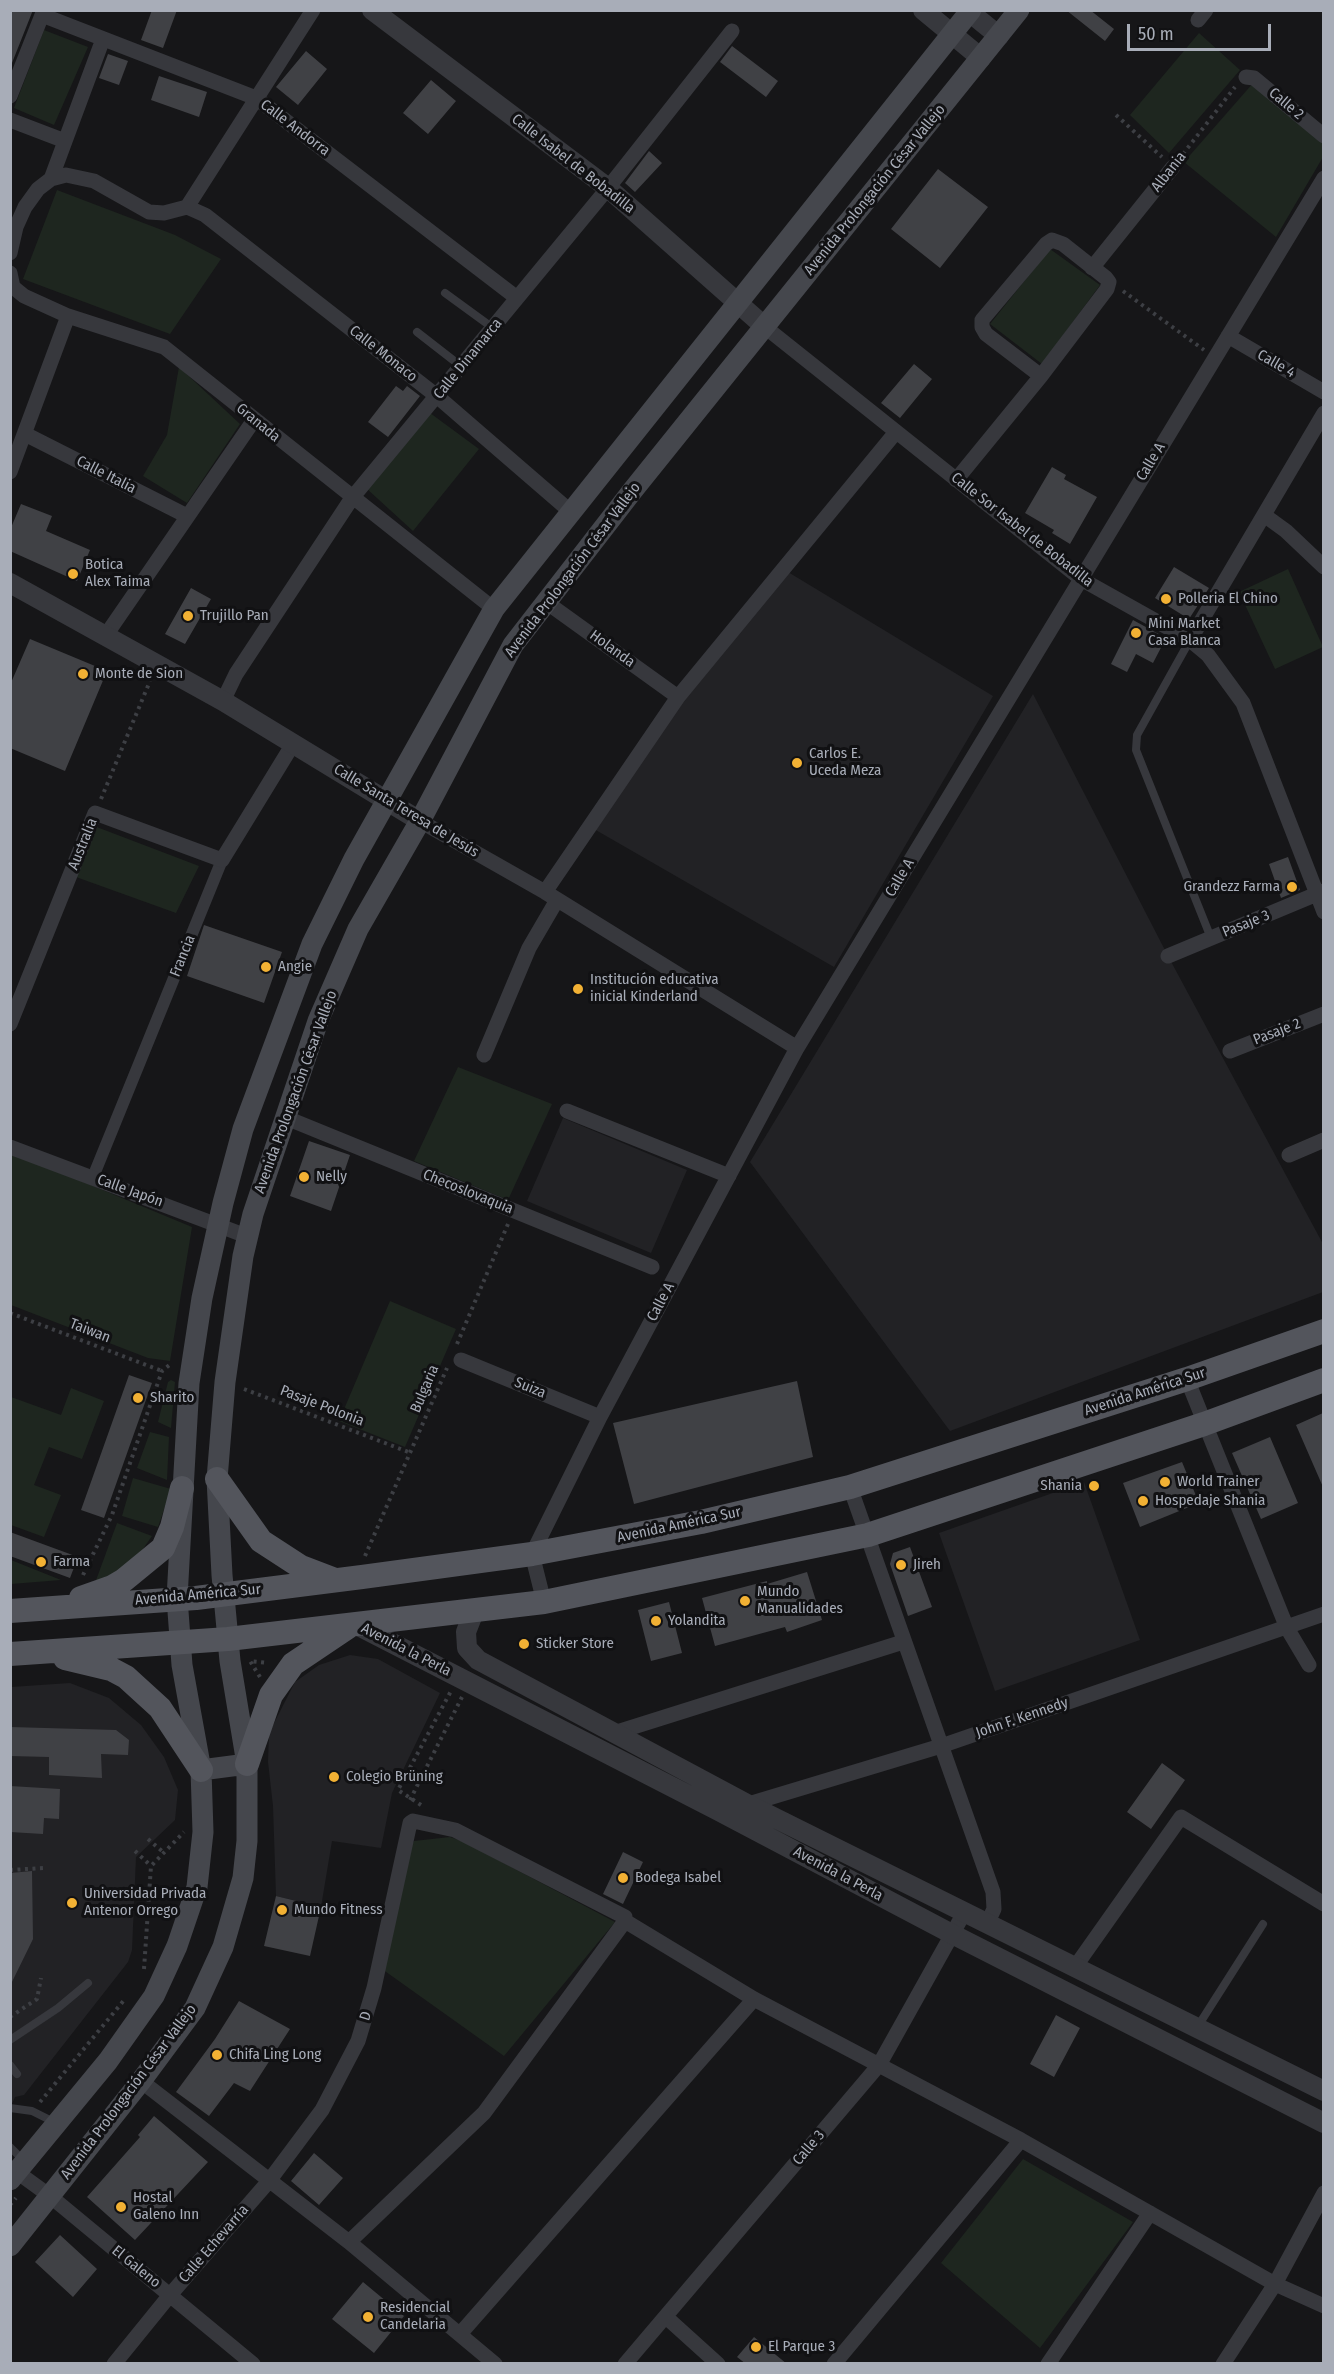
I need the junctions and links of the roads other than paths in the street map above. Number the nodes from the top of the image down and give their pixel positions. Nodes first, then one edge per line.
1 (313, 10) edge
2 (372, 10) edge
3 (923, 10) edge
4 (1019, 10) edge
5 (969, 11) edge
6 (43, 13) edge
7 (732, 31) dead end
8 (954, 34) junction
9 (999, 36) junction
10 (103, 39) junction
11 (981, 58) junction
12 (1246, 76) road end
13 (10, 96) edge
14 (256, 98) junction
15 (10, 120) edge
16 (1323, 136) edge
17 (65, 141) junction
18 (1173, 167) road end
19 (1323, 178) edge
20 (51, 179) junction
21 (608, 188) junction
22 (187, 207) junction
23 (10, 252) edge
24 (1092, 268) junction
25 (10, 273) edge
26 (445, 293) dead end
27 (517, 298) junction
28 (736, 302) junction
29 (68, 316) junction
30 (765, 327) junction
31 (493, 328) junction
32 (417, 332) dead end
33 (1228, 336) junction
34 (462, 367) junction
35 (1041, 376) junction
36 (1323, 392) edge
37 (438, 397) junction
38 (1323, 413) edge
39 (254, 420) junction
40 (896, 432) junction
41 (25, 434) junction
42 (10, 471) edge
43 (956, 480) junction
44 (352, 498) junction
45 (571, 512) junction
46 (1264, 515) junction
47 (187, 516) junction
48 (1323, 567) edge
49 (1081, 579) junction
50 (11, 584) edge
51 (546, 602) junction
52 (494, 609) junction
53 (106, 635) junction
54 (1190, 640) junction
55 (678, 697) junction
56 (223, 701) junction
57 (293, 744) junction
58 (386, 800) junction
59 (420, 820) junction
60 (222, 860) junction
61 (1320, 893) edge
62 (551, 896) junction
63 (1323, 912) edge
64 (1211, 938) junction
65 (1168, 956) dead end
66 (1323, 1014) edge
67 (10, 1024) edge
68 (797, 1048) junction
69 (1230, 1051) dead end
70 (484, 1055) dead end
71 (567, 1111) dead end
72 (284, 1117) junction
73 (1323, 1140) edge
74 (10, 1147) edge
75 (1290, 1155) dead end
76 (729, 1176) junction
77 (93, 1178) junction
78 (219, 1224) junction
79 (249, 1237) junction
80 (652, 1267) dead end
81 (1323, 1331) edge
82 (454, 1359) road end
83 (1187, 1379) junction
84 (1323, 1380) edge
85 (600, 1417) junction
86 (1204, 1424) junction
87 (217, 1479) junction
88 (850, 1486) junction
89 (182, 1488) junction
90 (868, 1535) junction
91 (532, 1554) junction
92 (337, 1581) junction
93 (223, 1594) junction
94 (177, 1598) junction
95 (544, 1602) junction
96 (475, 1609) junction
97 (47, 1610) junction
98 (10, 1611) edge
99 (1323, 1614) edge
100 (353, 1623) junction
101 (1287, 1628) junction
102 (228, 1640) junction
103 (903, 1642) junction
104 (179, 1644) junction
105 (36, 1653) junction
106 (10, 1654) edge
107 (1310, 1665) dead end
108 (614, 1733) junction
109 (942, 1746) junction
110 (247, 1764) junction
111 (201, 1770) junction
112 (749, 1804) junction
113 (717, 1810) junction
114 (1323, 1904) edge
115 (964, 1912) junction
116 (625, 1921) junction
117 (987, 1924) junction
118 (1263, 1924) dead end
119 (952, 1934) junction
120 (1075, 1967) junction
121 (88, 1983) dead end
122 (754, 1999) junction
123 (1196, 2028) junction
124 (10, 2040) edge
125 (10, 2065) edge
126 (879, 2065) junction
127 (17, 2074) dead end
128 (141, 2081) junction
129 (1323, 2091) edge
130 (10, 2108) edge
131 (1323, 2123) edge
132 (57, 2124) junction
133 (1021, 2140) junction
134 (18, 2168) edge
135 (269, 2181) junction
136 (1323, 2193) edge
137 (50, 2196) junction
138 (1150, 2213) junction
139 (349, 2242) junction
140 (10, 2246) edge
141 (1275, 2284) junction
142 (170, 2295) junction
143 (1323, 2306) edge
144 (666, 2317) junction
145 (460, 2334) junction
146 (114, 2364) edge
147 (253, 2364) edge
148 (495, 2364) edge
149 (625, 2364) edge
150 (718, 2364) edge
151 (834, 2364) edge
152 (1048, 2364) edge
153 (1223, 2364) edge

1 - 14 street
2 - 21 street, Calle Isabel de Bobadilla
3 - 8 street
4 - 9 main road, Avenida Prolongación César Vallejo
5 - 8 main road
5 - 9 street
6 - 10 street, Calle Andorra
6 - 13 street
7 - 21 street, Calle Dinamarca
8 - 11 street
8 - 28 main road
9 - 11 main road, Avenida Prolongación César Vallejo
10 - 14 street, Calle Andorra
10 - 17 street
11 - 30 main road, Avenida Prolongación César Vallejo
12 - 16 street, Calle 2
14 - 22 street
14 - 27 street, Calle Andorra
15 - 17 street
17 - 20 street
18 - 24 street, Albania
19 - 33 street, Calle A
20 - 22 street
20 - 23 street
21 - 27 street, Calle Dinamarca
21 - 28 street, Calle Isabel de Bobadilla
22 - 37 street, Calle Monaco
24 - 35 street
24 - 35 street
25 - 29 street, Granada
26 - 31 lane
27 - 31 street, Calle Dinamarca
28 - 30 street, Calle Isabel de Bobadilla
28 - 45 main road
29 - 39 street, Granada
29 - 41 street
30 - 40 street, Calle Sor Isabel de Bobadilla
30 - 51 main road, Avenida Prolongación César Vallejo
31 - 34 street, Calle Dinamarca
32 - 34 lane
33 - 36 street, Calle 4
33 - 49 street, Calle A
34 - 37 street, Calle Dinamarca
35 - 43 street
37 - 44 street, Calle Dinamarca
37 - 45 street, Calle Monaco
38 - 46 street
39 - 44 street, Granada
39 - 47 street
40 - 43 street, Calle Sor Isabel de Bobadilla
40 - 55 street
41 - 42 street
41 - 47 street, Calle Italia
43 - 49 street, Calle Sor Isabel de Bobadilla
44 - 52 street, Granada
44 - 56 street, Calle Dinamarca
45 - 52 main road
46 - 48 street
46 - 54 street
47 - 53 street
49 - 54 street, Calle Sor Isabel de Bobadilla
49 - 68 street, Calle A
50 - 53 street, Calle Santa Teresa de Jesús
51 - 55 street, Holanda
51 - 59 main road, Avenida Prolongación César Vallejo
52 - 58 main road
53 - 56 street, Calle Santa Teresa de Jesús
54 - 61 street, Calle Sor Isabel de Bobadilla
54 - 64 lane
55 - 62 street
56 - 57 street, Calle Santa Teresa de Jesús
57 - 58 street, Calle Santa Teresa de Jesús
57 - 60 street, Francia
58 - 59 street, Calle Santa Teresa de Jesús
58 - 78 main road
59 - 62 street, Calle Santa Teresa de Jesús
59 - 72 main road, Avenida Prolongación César Vallejo
60 - 67 street, Australia
60 - 77 street, Francia
61 - 63 street, Calle Sor Isabel de Bobadilla
61 - 64 street, Pasaje 3
62 - 68 street, Calle Santa Teresa de Jesús
62 - 70 street
64 - 65 street, Pasaje 3
66 - 69 street, Pasaje 2
68 - 76 street, Calle A
71 - 76 street
72 - 79 main road, Avenida Prolongación César Vallejo
72 - 80 street, Checoslovaquia
73 - 75 street
74 - 77 street, Calle Japón
76 - 85 street, Calle A
77 - 78 street, Calle Japón
78 - 79 street, Calle Japón
78 - 89 main road
79 - 87 main road, Avenida Prolongación César Vallejo
81 - 83 main road, Avenida América Sur
82 - 85 street, Suiza
83 - 86 street
83 - 88 main road, Avenida América Sur
84 - 86 main road
85 - 91 street, Calle A
86 - 90 main road
86 - 101 street
87 - 92 main road
87 - 93 main road, Avenida Prolongación César Vallejo
88 - 90 street
88 - 91 main road, Avenida América Sur
89 - 94 main road
89 - 97 main road
90 - 95 main road
90 - 103 street
91 - 92 main road, Avenida América Sur
91 - 95 street
92 - 93 main road, Avenida América Sur
93 - 94 main road, Avenida América Sur
93 - 102 main road, Avenida Prolongación César Vallejo
94 - 97 main road, Avenida América Sur
94 - 104 main road
95 - 96 main road
96 - 100 main road
96 - 108 street, Avenida la Perla
97 - 98 main road, Avenida América Sur
99 - 101 street, John F. Kennedy
100 - 102 main road
100 - 110 main road
100 - 113 street, Avenida la Perla
101 - 107 street
101 - 109 street, John F. Kennedy
102 - 104 main road
102 - 110 main road, Avenida Prolongación César Vallejo
103 - 108 street
103 - 109 street
104 - 105 main road
104 - 111 main road
105 - 106 main road
105 - 111 main road
108 - 112 street, Avenida la Perla
109 - 112 street, John F. Kennedy
109 - 117 street
110 - 111 main road
110 - 128 main road, Avenida Prolongación César Vallejo
111 - 132 main road
112 - 113 street, John F. Kennedy
112 - 115 street, Avenida la Perla
113 - 119 street, Avenida la Perla
114 - 120 street
115 - 117 street, Avenida la Perla
115 - 119 street, Calle 3
116 - 122 street
116 - 135 street, D
116 - 139 street
117 - 120 street, Avenida la Perla
118 - 123 lane
119 - 126 street, Calle 3
119 - 131 street, Avenida la Perla
120 - 123 street, Avenida la Perla
121 - 124 lane
122 - 126 street
122 - 145 street
123 - 129 street, Avenida la Perla
125 - 127 lane
126 - 133 street
126 - 144 street, Calle 3
128 - 135 street
128 - 137 main road, Avenida Prolongación César Vallejo
130 - 132 lane
132 - 134 main road
133 - 138 street
133 - 151 street
134 - 137 street, El Galeno
135 - 139 street
135 - 142 street, Calle Echevarría
136 - 141 street
137 - 140 main road, Avenida Prolongación César Vallejo
137 - 142 street, El Galeno
138 - 141 street
138 - 152 street
139 - 145 street
141 - 143 street
141 - 153 street
142 - 146 street, Calle Echevarría
142 - 147 street, El Galeno
144 - 149 street, Calle 3
144 - 150 street
145 - 148 street

